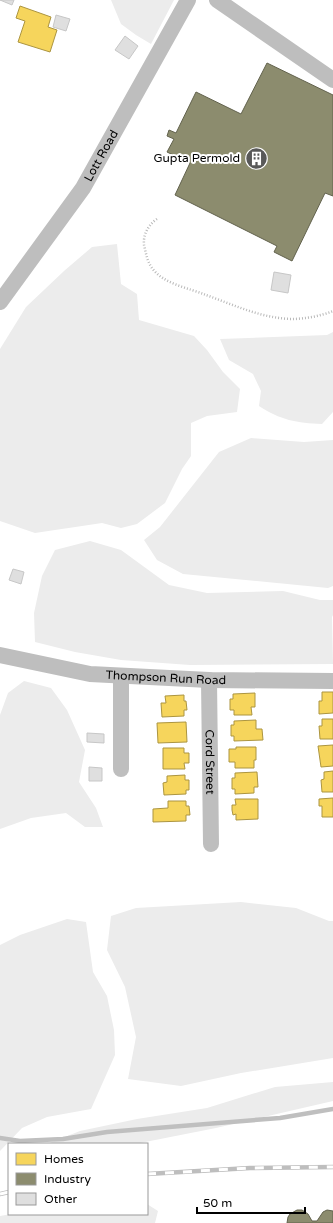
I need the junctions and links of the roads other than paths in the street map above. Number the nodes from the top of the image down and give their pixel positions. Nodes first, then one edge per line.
1 (188, 0) edge
2 (217, 0) edge
3 (333, 80) edge
4 (0, 302) edge
5 (0, 655) edge
6 (122, 676) junction
7 (209, 680) junction
8 (333, 681) edge
9 (121, 769) dead end
10 (210, 844) dead end

1 - 4 street, Lott Road
2 - 3 street
5 - 6 street, Thompson Run Road
6 - 7 street, Thompson Run Road
6 - 9 street
7 - 8 street, Thompson Run Road
7 - 10 street, Cord Street

